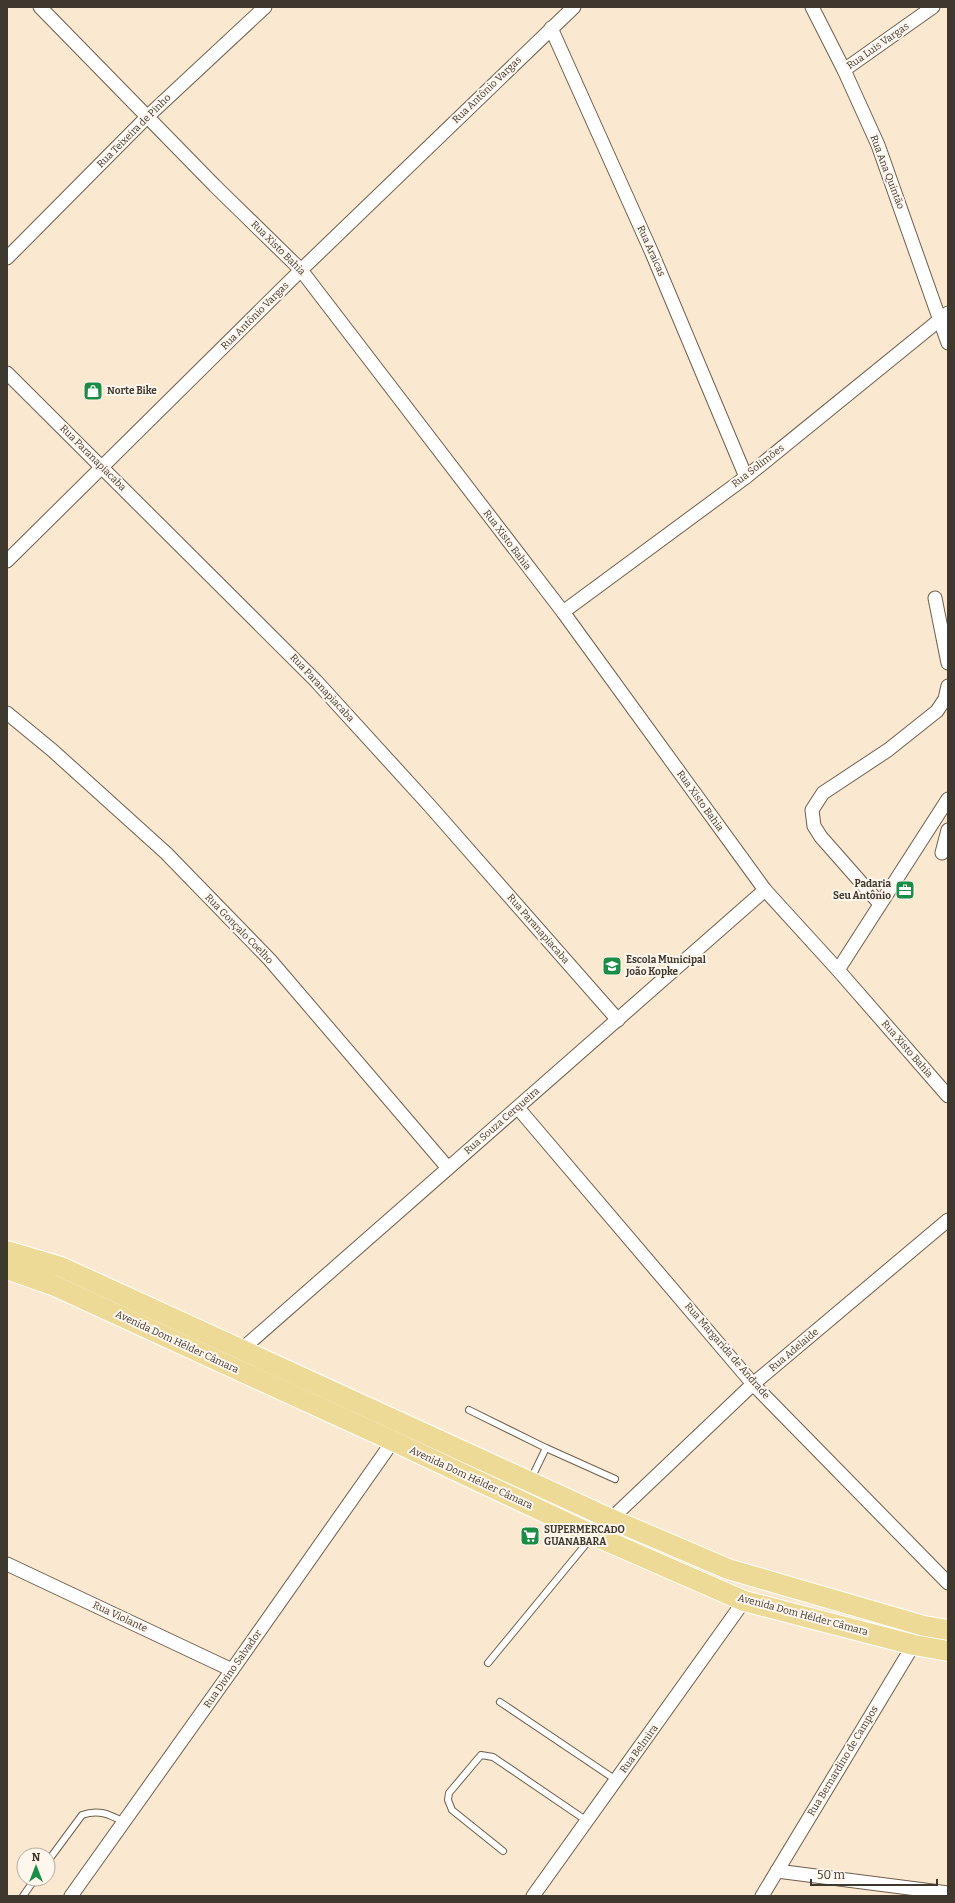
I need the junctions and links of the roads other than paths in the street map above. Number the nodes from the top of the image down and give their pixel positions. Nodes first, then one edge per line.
1 (40, 7) edge
2 (265, 7) edge
3 (574, 7) edge
4 (812, 7) edge
5 (933, 7) edge
6 (551, 28) junction
7 (844, 70) junction
8 (147, 117) junction
9 (7, 258) edge
10 (301, 270) junction
11 (943, 316) edge
12 (948, 343) edge
13 (7, 373) edge
14 (102, 467) junction
15 (746, 477) junction
16 (7, 561) edge
17 (935, 598) dead end
18 (563, 612) junction
19 (948, 663) edge
20 (948, 686) edge
21 (7, 713) edge
22 (948, 798) edge
23 (948, 830) edge
24 (942, 853) dead end
25 (765, 890) junction
26 (880, 904) junction
27 (838, 970) junction
28 (618, 1020) junction
29 (948, 1096) edge
30 (518, 1108) junction
31 (448, 1168) junction
32 (948, 1220) edge
33 (7, 1251) edge
34 (7, 1269) edge
35 (240, 1351) junction
36 (754, 1384) junction
37 (469, 1410) dead end
38 (393, 1441) junction
39 (546, 1448) junction
40 (615, 1479) dead end
41 (530, 1482) junction
42 (610, 1519) junction
43 (593, 1535) junction
44 (7, 1564) edge
45 (948, 1583) edge
46 (744, 1601) junction
47 (924, 1626) junction
48 (948, 1630) edge
49 (914, 1645) junction
50 (948, 1651) edge
51 (488, 1663) dead end
52 (232, 1670) junction
53 (500, 1702) dead end
54 (616, 1780) junction
55 (587, 1820) junction
56 (124, 1822) junction
57 (56, 1850) edge
58 (503, 1851) dead end
59 (777, 1871) junction
60 (29, 1887) edge
61 (948, 1893) edge
62 (23, 1896) edge
63 (71, 1896) edge
64 (533, 1896) edge
65 (762, 1896) edge

1 - 8 street, Rua Xisto Bahia
2 - 8 street, Rua Teixeira de Pinho
3 - 6 street, Rua Antônio Vargas
4 - 7 street, Rua Ana Quintão
5 - 7 street, Rua Luis Vargas
6 - 10 street, Rua Antônio Vargas
6 - 15 street, Rua Araicas
7 - 11 street, Rua Ana Quintão
8 - 9 street, Rua Teixeira de Pinho
8 - 10 street, Rua Xisto Bahia
10 - 14 street, Rua Antônio Vargas
10 - 18 street, Rua Xisto Bahia
11 - 12 street, Rua Ana Quintão
11 - 15 street, Rua Solimões
13 - 14 street, Rua Paranapiacaba
14 - 16 street, Rua Antônio Vargas
14 - 28 street, Rua Paranapiacaba
15 - 18 street, Rua Solimões
17 - 19 street
18 - 25 street, Rua Xisto Bahia
20 - 26 street
21 - 31 street, Rua Gonçalo Coelho
22 - 26 street
23 - 24 street
25 - 27 street, Rua Xisto Bahia
25 - 28 street, Rua Souza Cerqueira
26 - 27 street
27 - 29 street, Rua Xisto Bahia
28 - 30 street, Rua Souza Cerqueira
30 - 31 street, Rua Souza Cerqueira
30 - 36 street, Rua Margarida de Andrade
31 - 35 street, Rua Souza Cerqueira
32 - 36 street, Rua Adelaide
33 - 35 main road, Avenida Dom Hélder Câmara
34 - 38 main road, Avenida Dom Hélder Câmara
35 - 41 main road, Avenida Dom Hélder Câmara
36 - 42 street, Rua Adelaide
36 - 45 street, Rua Margarida de Andrade
37 - 39 lane
38 - 43 main road, Avenida Dom Hélder Câmara
38 - 52 street, Rua Divino Salvador
39 - 40 lane
39 - 41 lane
41 - 42 main road, Avenida Dom Hélder Câmara
42 - 47 main road, Avenida Dom Hélder Câmara
43 - 46 main road, Avenida Dom Hélder Câmara
43 - 51 lane
44 - 52 street, Rua Violante
46 - 49 main road, Avenida Dom Hélder Câmara
46 - 54 street, Rua Belmira
47 - 48 main road, Avenida Dom Hélder Câmara
47 - 49 street, Rua Bernardino de Campos
49 - 50 main road, Avenida Dom Hélder Câmara
49 - 59 street, Rua Bernardino de Campos
52 - 56 street, Rua Divino Salvador
53 - 54 lane
54 - 55 street, Rua Belmira
55 - 58 lane
55 - 64 street, Rua Belmira
56 - 57 lane
56 - 63 street, Rua Divino Salvador
59 - 61 street
59 - 65 street, Rua Bernardino de Campos
60 - 62 lane

